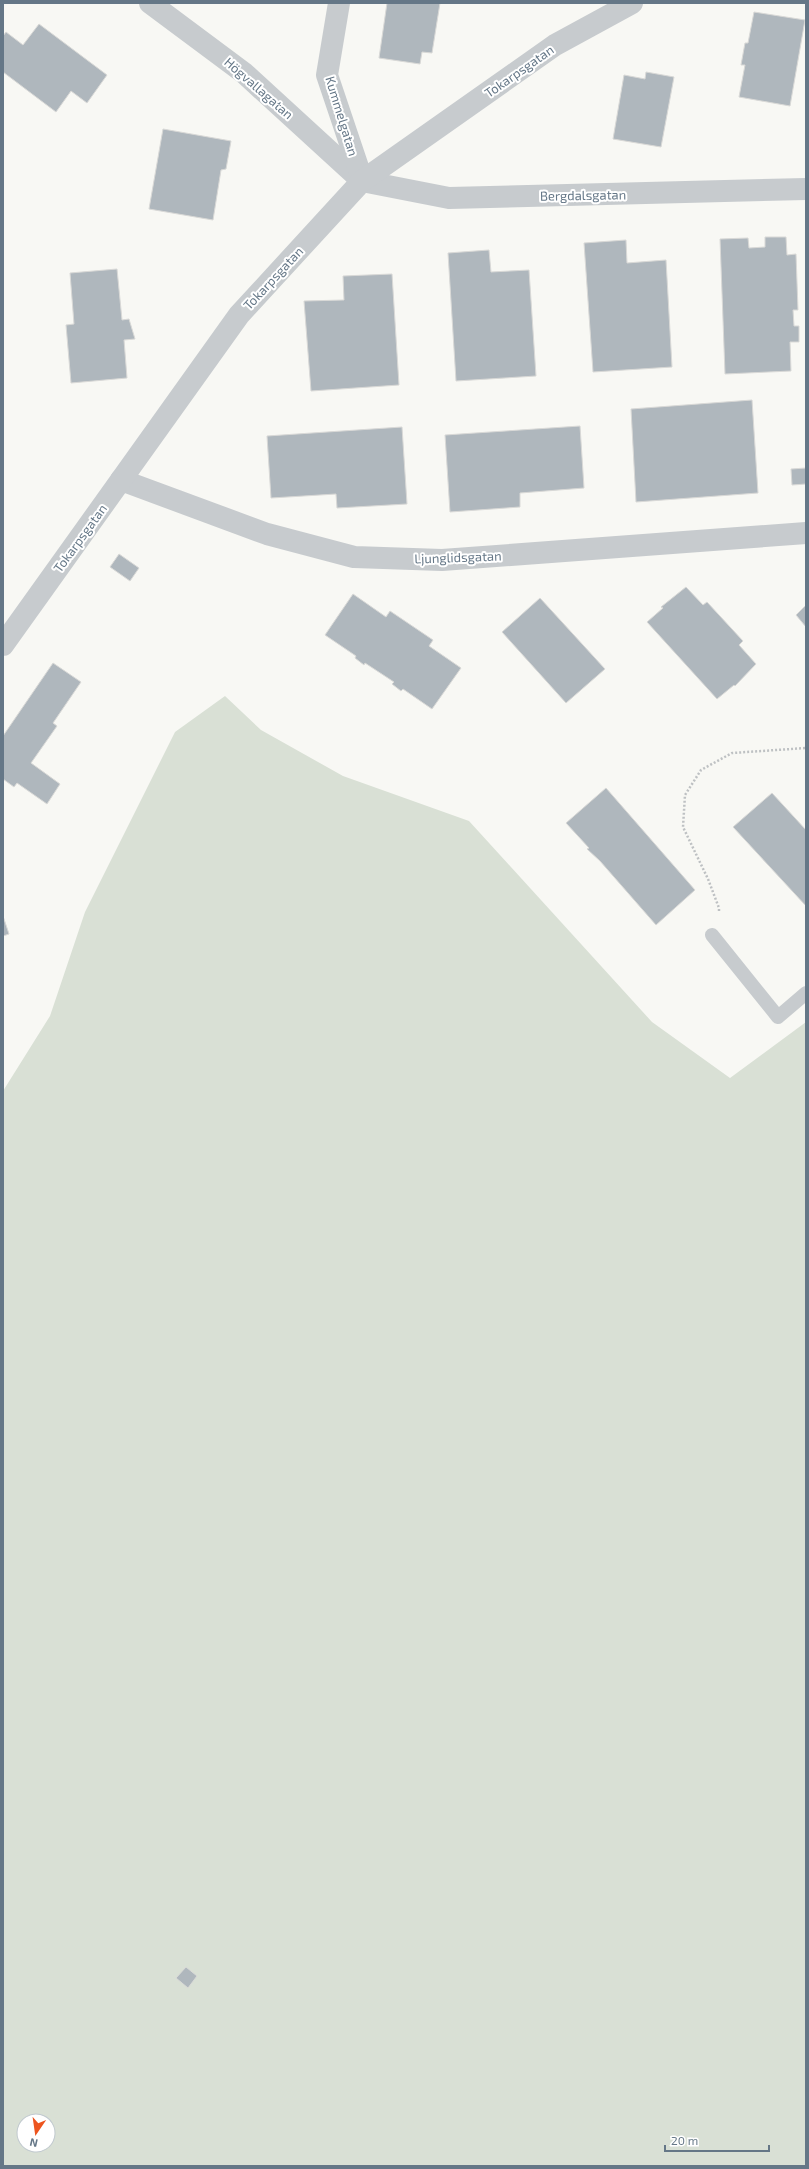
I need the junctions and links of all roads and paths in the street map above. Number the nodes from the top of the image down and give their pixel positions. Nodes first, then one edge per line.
1 (150, 3) edge
2 (339, 3) edge
3 (632, 3) edge
4 (362, 181) junction
5 (806, 189) edge
6 (121, 480) junction
7 (806, 533) edge
8 (3, 645) edge
9 (806, 748) edge
10 (712, 935) joint
11 (806, 993) edge

1 - 4 street, Högvallagatan
2 - 4 street, Kummelgatan
3 - 4 street, Tokarpsgatan
4 - 5 street, Bergdalsgatan
4 - 6 street, Tokarpsgatan
6 - 7 street, Ljunglidsgatan
6 - 8 street, Tokarpsgatan
9 - 10 path
10 - 11 lane

